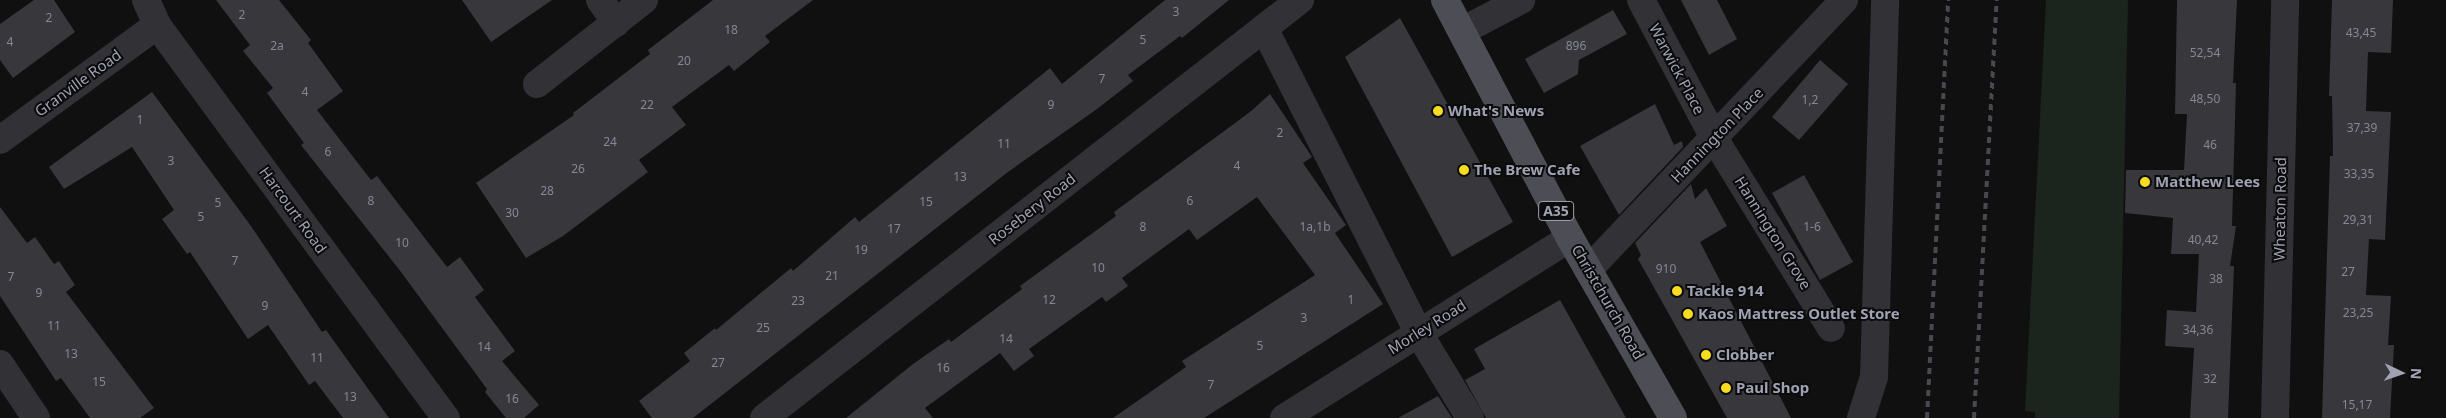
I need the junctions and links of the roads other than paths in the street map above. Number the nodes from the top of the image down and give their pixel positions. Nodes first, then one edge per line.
1 (146, 0) edge
2 (600, 0) edge
3 (644, 0) edge
4 (1300, 0) edge
5 (1445, 0) edge
6 (1521, 0) edge
7 (1640, 0) edge
8 (1844, 0) edge
9 (1885, 0) edge
10 (2285, 0) edge
11 (616, 23) junction
12 (157, 25) junction
13 (1264, 28) junction
14 (1462, 30) junction
15 (537, 84) dead end
16 (1714, 138) junction
17 (0, 140) edge
18 (1570, 238) junction
19 (1588, 270) junction
20 (1831, 328) dead end
21 (1418, 332) junction
22 (0, 364) edge
23 (1289, 417) edge
24 (36, 418) edge
25 (446, 418) edge
26 (764, 418) edge
27 (1470, 418) edge
28 (1674, 418) edge
29 (1861, 418) edge
30 (2275, 418) edge

1 - 12 street, Harcourt Road
2 - 11 street
3 - 11 street
4 - 13 street, Rosebery Road
5 - 14 main road, Christchurch Road / A35
6 - 14 street
7 - 16 street, Warwick Place
8 - 16 street, Hannington Place
9 - 29 street
10 - 30 street, Wheaton Road
11 - 15 street
12 - 17 street, Granville Road
12 - 25 street, Harcourt Road
13 - 21 street
13 - 26 street, Rosebery Road
14 - 18 main road, Christchurch Road / A35
16 - 19 street, Hannington Place
16 - 20 street, Hannington Grove
18 - 19 main road, Christchurch Road / A35
18 - 21 street, Morley Road
19 - 28 main road, Christchurch Road / A35
21 - 23 street, Morley Road
21 - 27 street
22 - 24 street

